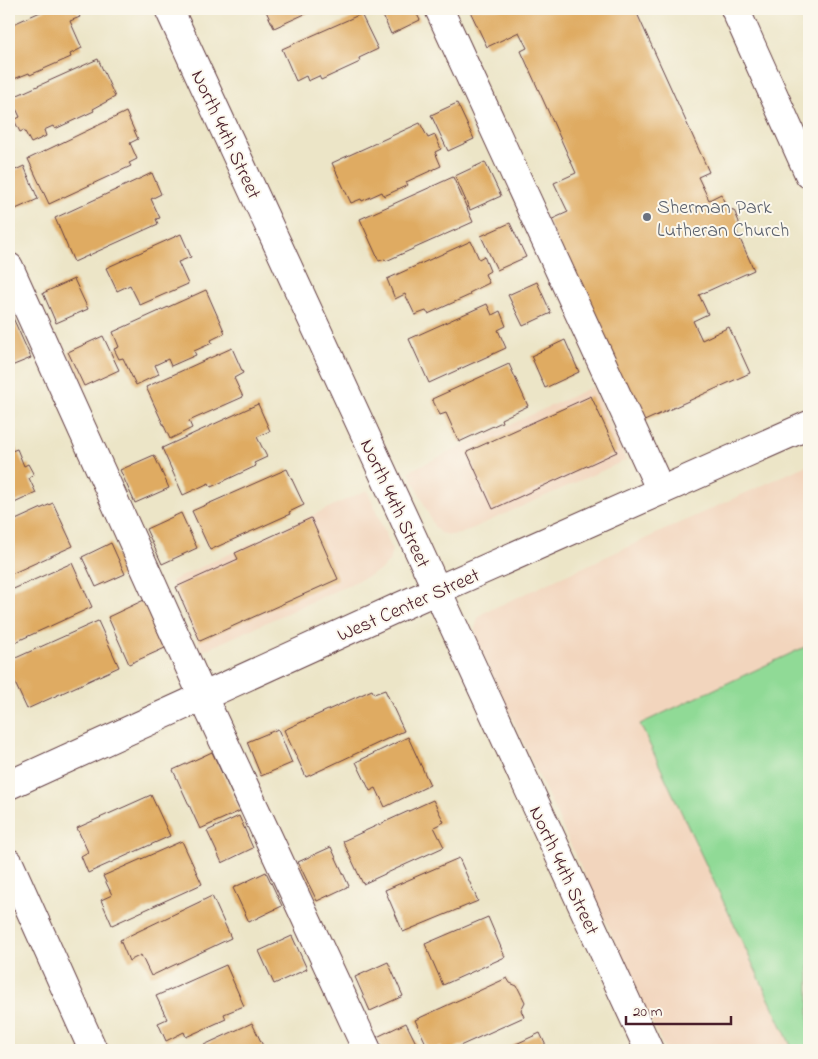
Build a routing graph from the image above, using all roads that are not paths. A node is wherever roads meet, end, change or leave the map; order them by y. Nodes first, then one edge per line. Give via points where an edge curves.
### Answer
1 (169, 9) edge
2 (439, 9) edge
3 (735, 9) edge
4 (806, 159) edge
5 (9, 267) edge
6 (809, 425) edge
7 (661, 491) junction
8 (436, 591) junction
9 (203, 697) junction
10 (9, 785) edge
11 (9, 862) edge
12 (93, 1050) edge
13 (366, 1050) edge
14 (649, 1050) edge

1 - 8 street, North 44th Street
2 - 7 street
3 - 4 street
5 - 9 street
6 - 7 street, West Center Street
7 - 8 street, West Center Street
8 - 9 street, West Center Street
8 - 14 street, North 44th Street
9 - 10 street, West Center Street
9 - 13 street
11 - 12 street

